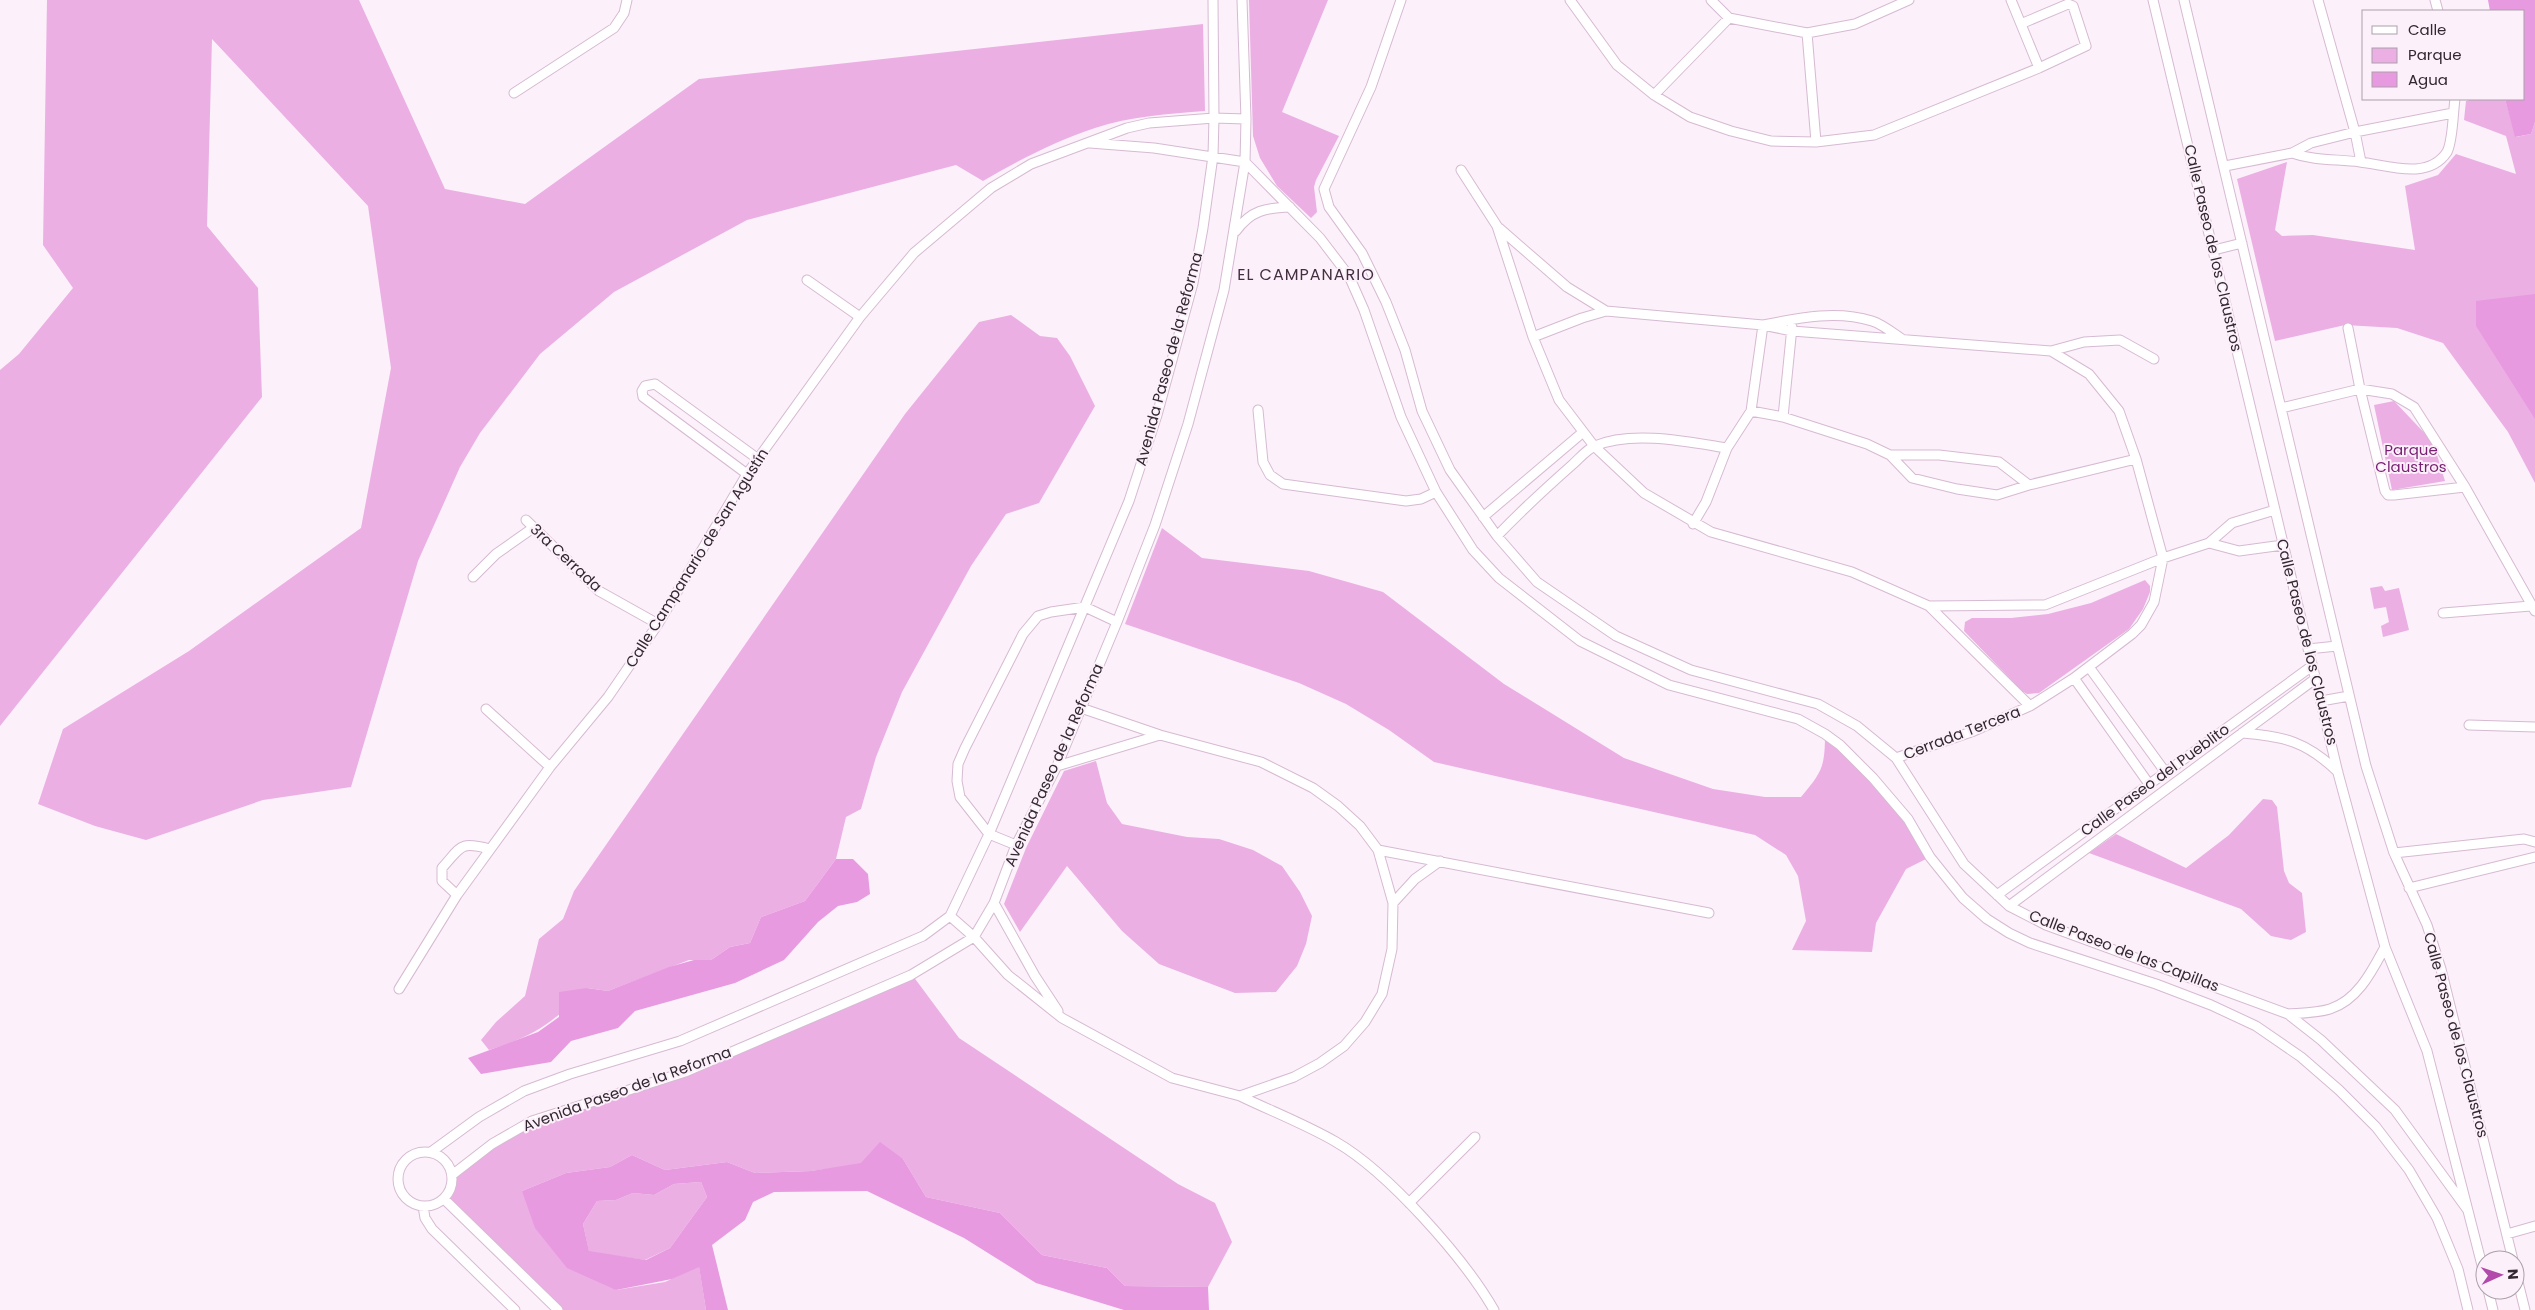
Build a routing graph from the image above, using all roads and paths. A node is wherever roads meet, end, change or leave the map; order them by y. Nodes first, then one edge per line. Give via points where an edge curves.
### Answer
1 (627, 0) edge
2 (1213, 0) edge
3 (1242, 0) edge
4 (1401, 0) edge
5 (1570, 0) edge
6 (1711, 0) edge
7 (1909, 0) edge
8 (2012, 0) edge
9 (2153, 0) edge
10 (2184, 0) edge
11 (2318, 0) edge
12 (1729, 18) junction
13 (2023, 23) junction
14 (1807, 33) junction
15 (2039, 68) junction
16 (514, 93) dead end
17 (1654, 95) junction
18 (2455, 100) edge
19 (2453, 113) junction
20 (1214, 118) junction
21 (1246, 119) junction
22 (2355, 132) junction
23 (1816, 142) junction
24 (1090, 143) junction
25 (2292, 153) junction
26 (1212, 156) junction
27 (1245, 162) junction
28 (2361, 162) junction
29 (2225, 166) junction
30 (1462, 170) dead end
31 (1290, 207) junction
32 (1496, 226) junction
33 (1235, 233) junction
34 (2242, 243) junction
35 (2214, 250) junction
36 (806, 280) dead end
37 (1606, 312) junction
38 (860, 317) junction
39 (1792, 320) junction
40 (1763, 325) junction
41 (2348, 328) dead end
42 (1792, 332) junction
43 (1533, 337) junction
44 (1904, 340) junction
45 (2051, 351) junction
46 (2154, 359) dead end
47 (2360, 389) junction
48 (2281, 408) junction
49 (1258, 410) dead end
50 (1751, 411) junction
51 (1783, 417) junction
52 (1582, 433) junction
53 (1594, 446) junction
54 (1727, 448) junction
55 (1890, 455) junction
56 (758, 459) junction
57 (2136, 459) junction
58 (746, 474) junction
59 (2029, 485) junction
60 (2465, 487) junction
61 (1436, 492) junction
62 (2275, 510) junction
63 (1483, 517) junction
64 (526, 520) dead end
65 (1694, 524) junction
66 (533, 528) junction
67 (1497, 536) junction
68 (2209, 543) junction
69 (2283, 545) junction
70 (2163, 558) junction
71 (473, 577) dead end
72 (1929, 606) junction
73 (1085, 607) junction
74 (2533, 609) edge
75 (2443, 613) dead end
76 (1117, 622) junction
77 (658, 624) junction
78 (2337, 646) junction
79 (2308, 649) junction
80 (2312, 666) junction
81 (2089, 667) junction
82 (2074, 678) junction
83 (2316, 679) junction
84 (2349, 696) junction
85 (2321, 701) junction
86 (2030, 706) junction
87 (1081, 708) junction
88 (486, 709) dead end
89 (2469, 725) dead end
90 (2535, 727) edge
91 (2242, 733) junction
92 (1160, 735) junction
93 (2202, 746) junction
94 (2209, 757) junction
95 (1896, 758) junction
96 (1057, 766) junction
97 (550, 767) junction
98 (2166, 773) junction
99 (2338, 773) junction
100 (2149, 784) junction
101 (2121, 803) junction
102 (2130, 815) junction
103 (990, 834) junction
104 (2535, 842) edge
105 (1016, 845) junction
106 (490, 849) junction
107 (1378, 850) junction
108 (2394, 853) junction
109 (2535, 857) edge
110 (1440, 861) junction
111 (2409, 888) junction
112 (457, 895) junction
113 (1997, 895) junction
114 (994, 903) junction
115 (1394, 903) junction
116 (2009, 906) junction
117 (1709, 913) dead end
118 (950, 916) junction
119 (974, 937) junction
120 (2385, 947) junction
121 (399, 989) dead end
122 (2288, 1014) junction
123 (1062, 1018) junction
124 (1240, 1096) junction
125 (1475, 1137) dead end
126 (431, 1152) junction
127 (452, 1175) junction
128 (444, 1199) junction
129 (1409, 1203) junction
130 (423, 1206) junction
131 (2467, 1209) junction
132 (2535, 1226) edge
133 (2506, 1234) junction
134 (2478, 1250) edge
135 (2510, 1250) edge
136 (515, 1310) edge
137 (558, 1310) edge
138 (1494, 1310) edge
139 (2468, 1310) edge

1 - 16 street via 624,13 614,28
2 - 20 street, Avenida Paseo de la Reforma
3 - 21 street, Avenida Paseo de la Reforma
4 - 63 street, Calle Paseo de las Capillas via 1372,87 1326,180 1324,195 1337,220 1362,253 1386,302 1405,350 1422,411 1450,470
5 - 17 street via 1617,65
6 - 12 street
7 - 14 street via 1856,24
8 - 13 street
9 - 35 street, Calle Paseo de los Claustros
10 - 29 street, Calle Paseo de los Claustros
11 - 22 street
12 - 14 street
12 - 17 street
13 - 15 street
13 - 15 street via 2068,4 2073,6 2086,46
14 - 23 street
15 - 23 street via 1874,135
17 - 23 street via 1690,117 1732,131 1771,141
18 - 19 street
19 - 22 street
19 - 28 street via 2449,145 2436,163 2404,169
20 - 21 street, Calle Campanario de San Agustín
20 - 24 street, Calle Campanario de San Agustín via 1149,123
20 - 26 street, Avenida Paseo de la Reforma
21 - 27 street, Avenida Paseo de la Reforma
22 - 25 street via 2311,143
22 - 28 street
24 - 26 street, Calle Campanario de San Agustín
24 - 38 street, Calle Campanario de San Agustín via 1031,164 990,188 914,253
25 - 28 street via 2310,159
25 - 29 street
26 - 27 street, Calle Campanario de San Agustín
26 - 73 street, Avenida Paseo de la Reforma via 1193,283 1157,415 1129,501
27 - 31 street
27 - 33 street, Avenida Paseo de la Reforma
29 - 34 street, Calle Paseo de los Claustros
30 - 32 street
31 - 33 street via 1258,210 1244,219
31 - 61 street via 1320,238 1349,276 1401,417
32 - 37 street via 1567,287
32 - 43 street
33 - 76 street, Avenida Paseo de la Reforma via 1224,290 1188,424
34 - 35 street
34 - 48 street, Calle Paseo de los Claustros
35 - 62 street, Calle Paseo de los Claustros
36 - 38 street
37 - 40 street
37 - 43 street
38 - 56 street, Calle Campanario de San Agustín
39 - 40 street
39 - 42 street
39 - 44 street via 1822,315 1873,321
40 - 42 street
40 - 50 street
41 - 47 street
42 - 44 street
42 - 51 street
43 - 52 street via 1559,400
44 - 45 street
45 - 46 street via 2084,342 2120,340
45 - 57 street via 2089,374 2119,411
47 - 48 street
47 - 60 street via 2392,394 2414,407
47 - 60 street via 2388,494
48 - 78 street, Calle Paseo de los Claustros
49 - 61 street via 1263,462 1270,475 1283,484 1406,501
50 - 51 street
50 - 54 street
51 - 55 street
52 - 53 street
52 - 63 street
53 - 54 street via 1639,438
53 - 65 street via 1644,493
53 - 67 street via 1532,500
54 - 65 street
55 - 59 street via 1940,455 1999,462
55 - 59 street via 1912,478 1956,489 1997,495
56 - 58 street, Calle Campanario de San Agustín
56 - 58 street via 654,384 645,386 643,397
57 - 59 street
57 - 70 street
58 - 77 street, Calle Campanario de San Agustín
60 - 74 street
61 - 139 street via 1473,550 1499,578 1580,641 1668,685 1798,719 1840,745 1908,819 1930,857 1963,898 1987,919 2030,943 2211,1005 2256,1026 2301,1057 2376,1128 2409,1170 2440,1226 2458,1269
62 - 68 street via 2232,523
62 - 69 street, Calle Paseo de los Claustros
63 - 67 street, Calle Paseo de las Capillas
64 - 66 street, 3ra Cerrada
65 - 72 street via 1711,532 1852,572
66 - 71 street via 496,554
66 - 77 street, 3ra Cerrada via 599,591
67 - 95 street, Calle Paseo de las Capillas via 1536,582 1616,636 1690,670 1818,704 1857,726
68 - 69 street via 2239,551
68 - 70 street
69 - 79 street, Calle Paseo de los Claustros
70 - 72 street via 2045,605
70 - 81 street, Cerrada Tercera via 2154,602 2140,625
72 - 86 street
73 - 76 street
73 - 103 street, Avenida Paseo de la Reforma
73 - 103 street via 1038,616 1023,634 961,756 956,782 960,797
74 - 75 street
76 - 87 street, Avenida Paseo de la Reforma
77 - 97 street, Calle Campanario de San Agustín via 608,697
78 - 79 street
78 - 84 street, Calle Paseo de los Claustros
79 - 80 street, Calle Paseo de los Claustros
80 - 83 street, Calle Paseo de los Claustros
80 - 93 street, Calle Paseo del Pueblito
81 - 82 street, Cerrada Tercera
81 - 98 street
82 - 86 street, Cerrada Tercera
82 - 100 street
83 - 85 street, Calle Paseo de los Claustros
83 - 91 street, Calle Paseo del Pueblito
84 - 85 street
84 - 108 street, Calle Paseo de los Claustros via 2366,766
85 - 99 street, Calle Paseo de los Claustros
86 - 95 street, Cerrada Tercera via 1974,731
87 - 92 street
87 - 96 street, Avenida Paseo de la Reforma
88 - 97 street
89 - 90 street
91 - 94 street, Calle Paseo del Pueblito
91 - 99 street via 2294,741 2319,755
92 - 96 street
92 - 107 street via 1261,762 1314,788 1345,813
93 - 94 street
93 - 98 street, Calle Paseo del Pueblito
94 - 102 street, Calle Paseo del Pueblito
95 - 113 street, Calle Paseo de las Capillas via 1964,864
96 - 105 street, Avenida Paseo de la Reforma
97 - 106 street, Calle Campanario de San Agustín
98 - 100 street, Calle Paseo del Pueblito
99 - 120 street, Calle Paseo de los Claustros
100 - 101 street, Calle Paseo del Pueblito
101 - 102 street
101 - 113 street, Calle Paseo del Pueblito
102 - 116 street, Calle Paseo del Pueblito
103 - 105 street
103 - 118 street, Avenida Paseo de la Reforma
104 - 108 street via 2524,840
105 - 114 street, Avenida Paseo de la Reforma
106 - 112 street, Calle Campanario de San Agustín
106 - 112 street via 470,844 464,846 442,868 442,881
107 - 110 street
107 - 115 street
108 - 111 street, Calle Paseo de los Claustros
109 - 111 street
110 - 115 street via 1415,878
110 - 117 street
111 - 133 street, Calle Paseo de los Claustros via 2427,925 2441,969
112 - 121 street, Calle Campanario de San Agustín
113 - 116 street, Calle Paseo de las Capillas
114 - 119 street, Avenida Paseo de la Reforma
114 - 123 street
115 - 124 street via 1392,949 1382,994 1365,1022 1344,1046 1320,1063 1294,1077
116 - 122 street, Calle Paseo de las Capillas via 2046,925
118 - 119 street
118 - 126 street, Avenida Paseo de la Reforma via 924,936 680,1041 524,1091 479,1117
119 - 123 street via 1008,975
119 - 127 street, Avenida Paseo de la Reforma via 911,975 684,1072 532,1121 492,1144
120 - 122 street via 2367,980 2350,998 2330,1009
120 - 131 street, Calle Paseo de los Claustros via 2427,1051
122 - 131 street, Calle Paseo de las Capillas via 2395,1110
123 - 124 street via 1172,1078
124 - 129 street via 1337,1142
125 - 129 street
126 - 127 street via 448,1164
126 - 130 street via 411,1155 398,1176 404,1198
127 - 128 street via 452,1184
128 - 130 street via 437,1204
128 - 137 street
129 - 138 street via 1478,1282
130 - 136 street via 425,1218 432,1229
131 - 134 street, Calle Paseo de los Claustros
132 - 133 street
133 - 135 street, Calle Paseo de los Claustros

